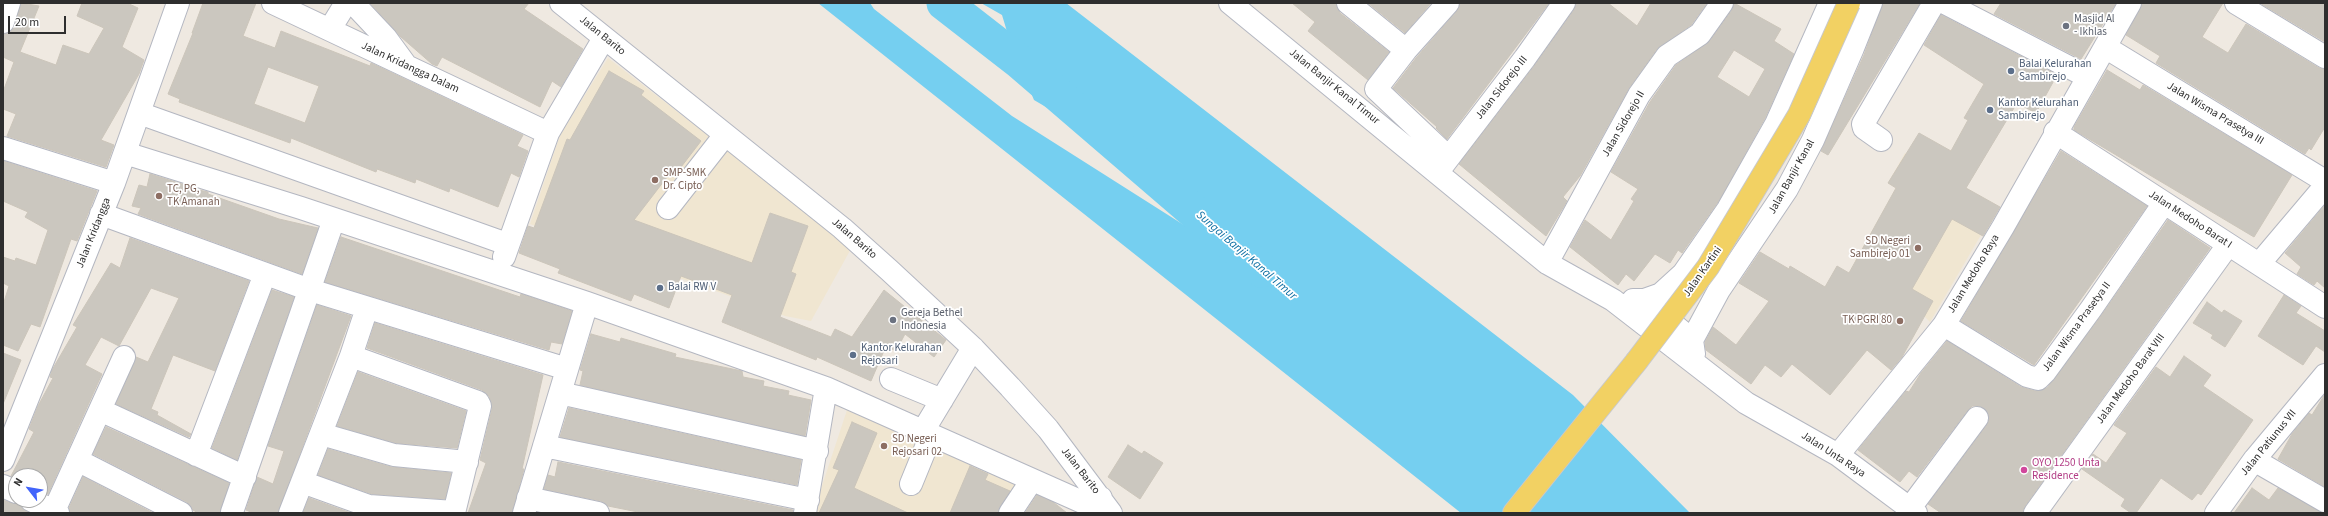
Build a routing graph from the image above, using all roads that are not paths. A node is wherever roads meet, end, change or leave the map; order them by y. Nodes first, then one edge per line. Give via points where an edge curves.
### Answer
1 (9, 3) edge
2 (178, 3) edge
3 (273, 3) edge
4 (346, 3) edge
5 (353, 3) edge
6 (561, 3) edge
7 (1230, 3) edge
8 (1348, 3) edge
9 (1448, 3) edge
10 (1564, 3) edge
11 (1722, 3) edge
12 (1830, 3) edge
13 (1849, 3) edge
14 (1871, 3) edge
15 (1934, 3) edge
16 (1945, 3) edge
17 (2130, 3) edge
18 (2236, 3) edge
19 (3, 22) edge
20 (330, 30) junction
21 (604, 38) junction
22 (2105, 47) junction
23 (1406, 50) junction
24 (2325, 57) edge
25 (405, 65) junction
26 (2088, 76) junction
27 (139, 113) junction
28 (2055, 132) junction
29 (548, 133) junction
30 (725, 135) junction
31 (1881, 140) dead end
32 (3, 148) edge
33 (125, 153) junction
34 (1443, 164) junction
35 (2325, 181) edge
36 (114, 183) junction
37 (2325, 186) edge
38 (2164, 203) junction
39 (668, 208) dead end
40 (101, 214) junction
41 (334, 219) junction
42 (507, 244) junction
43 (2228, 245) junction
44 (1547, 263) junction
45 (2259, 264) junction
46 (265, 274) junction
47 (500, 274) junction
48 (310, 290) junction
49 (1613, 300) junction
50 (1644, 300) junction
51 (587, 302) junction
52 (2325, 307) edge
53 (367, 308) junction
54 (1944, 325) junction
55 (1692, 340) junction
56 (973, 348) junction
57 (351, 356) junction
58 (124, 357) dead end
59 (1695, 365) junction
60 (567, 369) junction
61 (2325, 375) edge
62 (891, 379) dead end
63 (826, 388) junction
64 (560, 393) junction
65 (942, 400) junction
66 (100, 410) junction
67 (1977, 418) dead end
68 (927, 433) junction
69 (321, 434) junction
70 (544, 446) junction
71 (817, 451) junction
72 (196, 455) junction
73 (1838, 455) junction
74 (3, 460) edge
75 (77, 460) junction
76 (2254, 460) junction
77 (467, 462) junction
78 (245, 477) junction
79 (1032, 480) junction
80 (302, 482) junction
81 (911, 484) dead end
82 (2325, 501) edge
83 (526, 505) edge
84 (807, 506) edge
85 (1096, 507) edge
86 (1913, 510) edge
87 (55, 512) edge
88 (181, 513) edge
89 (233, 513) edge
90 (290, 513) edge
91 (454, 513) edge
92 (598, 513) edge
93 (1010, 513) edge
94 (1514, 513) edge
95 (2035, 513) edge
96 (2216, 513) edge

1 - 19 street
2 - 27 street, Jalan Kridangga
3 - 20 street, Jalan Kridangga Dalam
4 - 20 street
5 - 25 street via 386,38
6 - 21 street, Jalan Barito
7 - 34 street, Jalan Banjir Kanal Timur
8 - 23 street
9 - 23 street
10 - 34 street, Jalan Sidorejo III
11 - 44 street, Jalan Sidorejo II via 1700,34 1667,56 1639,95
12 - 50 street via 1776,124 1728,209 1683,274 1661,294
13 - 94 main road, Jalan Kartini, bridge via 1799,115 1708,267 1636,362
14 - 55 street, Jalan Banjir Kanal via 1813,140 1787,190 1719,290
15 - 31 street via 1863,124 1864,128
16 - 26 street
17 - 22 street, Jalan Medoho Raya
18 - 24 street
20 - 25 street, Jalan Kridangga Dalam
21 - 29 street
21 - 30 street, Jalan Barito
22 - 26 street, Jalan Medoho Raya
22 - 35 street, Jalan Wisma Prasetya III
23 - 34 street via 1376,90
25 - 29 street, Jalan Kridangga Dalam
26 - 28 street, Jalan Medoho Raya
27 - 33 street, Jalan Kridangga
27 - 42 street
28 - 38 street, Jalan Medoho Barat I
28 - 54 street, Jalan Medoho Raya via 2003,227
29 - 42 street
30 - 39 street
30 - 56 street, Jalan Barito via 842,228
32 - 36 street
33 - 36 street, Jalan Kridangga
33 - 41 street
34 - 44 street
36 - 40 street, Jalan Kridangga
37 - 45 street
38 - 43 street, Jalan Medoho Barat I
38 - 54 street, Jalan Wisma Prasetya II via 2091,309 2038,379 2027,376
40 - 46 street
40 - 74 street, Jalan Kridangga
41 - 47 street
41 - 48 street
42 - 47 street
43 - 45 street, Jalan Medoho Barat I
43 - 95 street, Jalan Medoho Barat VIII
44 - 49 street
45 - 52 street, Jalan Medoho Barat I
46 - 48 street
46 - 72 street
47 - 51 street
48 - 53 street
48 - 78 street
49 - 50 street
49 - 59 street
50 - 55 street
51 - 60 street
51 - 63 street
53 - 57 street
53 - 60 street
54 - 73 street, Jalan Medoho Raya
55 - 59 street
56 - 65 street
56 - 85 street, Jalan Barito via 1048,429
57 - 69 street
57 - 77 street via 478,402 480,412
58 - 66 street
59 - 73 street, Jalan Unta Raya via 1746,403
60 - 64 street
61 - 76 street, Jalan Patiunus VII
62 - 65 street
63 - 68 street
63 - 71 street
64 - 70 street
64 - 71 street
65 - 68 street
66 - 72 street
66 - 75 street
67 - 86 street
68 - 79 street
68 - 81 street
69 - 77 street via 394,455
69 - 80 street
70 - 83 street
70 - 84 street
71 - 84 street
72 - 78 street
73 - 86 street, Jalan Unta Raya
75 - 87 street
75 - 88 street
76 - 82 street
76 - 96 street, Jalan Patiunus VII
77 - 91 street
78 - 89 street
79 - 85 street
79 - 93 street
80 - 90 street
80 - 91 street via 369,506
83 - 92 street

